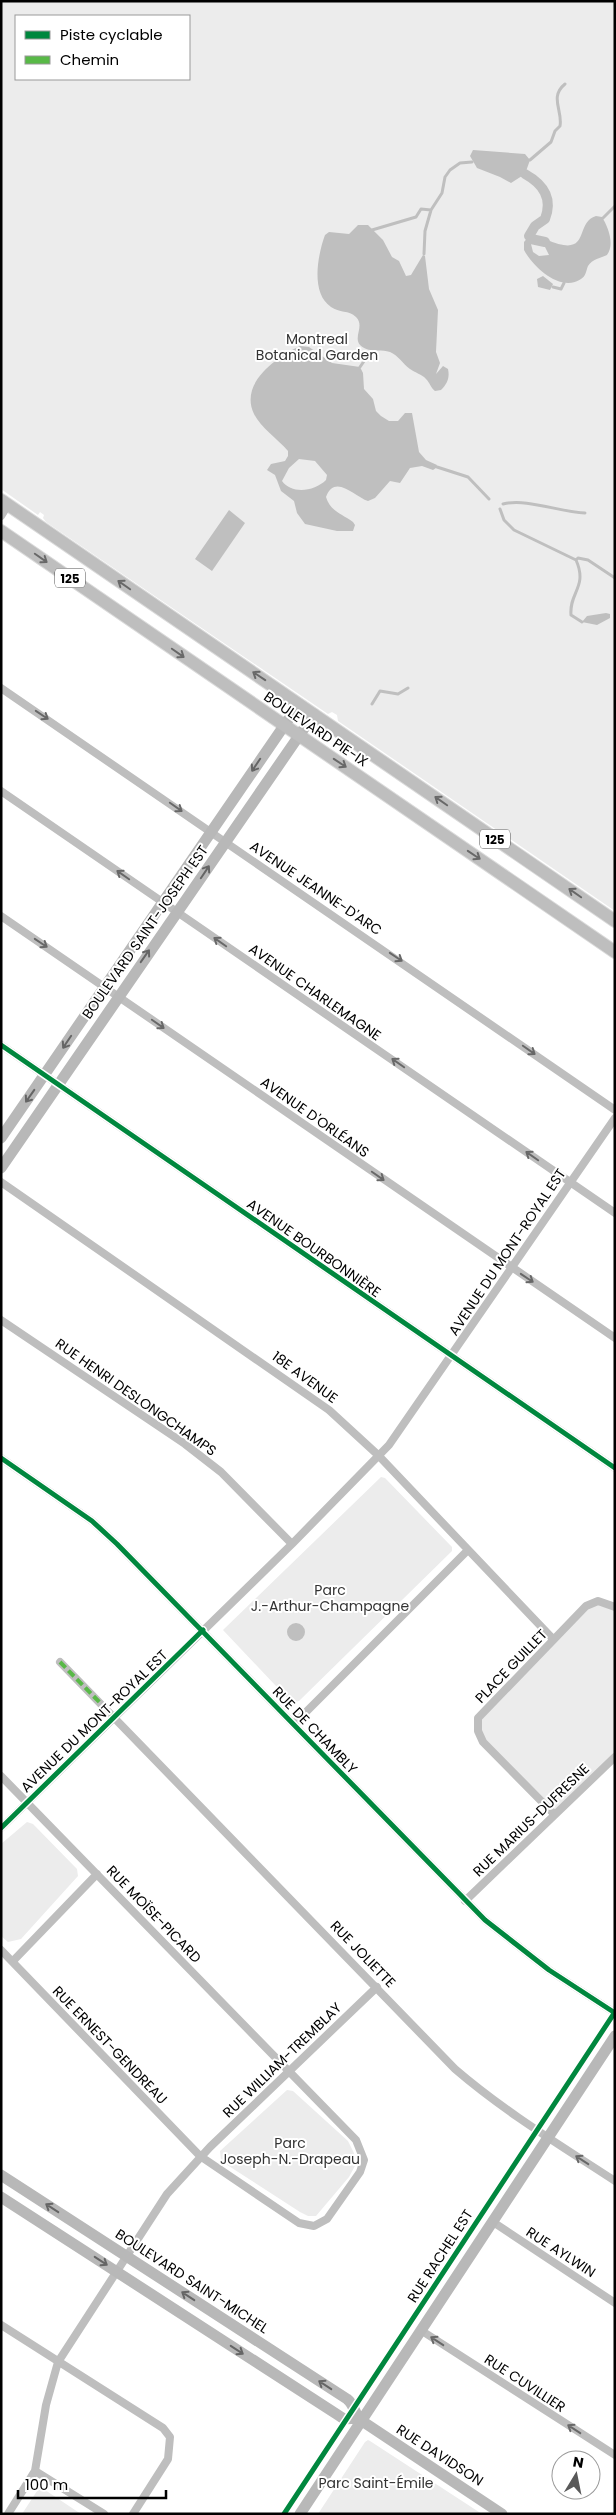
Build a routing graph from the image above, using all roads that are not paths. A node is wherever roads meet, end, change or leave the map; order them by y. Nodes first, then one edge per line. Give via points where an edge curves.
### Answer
1 (4, 507) edge
2 (1, 531) edge
3 (1, 688) edge
4 (299, 704) junction
5 (314, 714) junction
6 (284, 725) junction
7 (299, 735) junction
8 (1, 791) edge
9 (211, 831) junction
10 (226, 841) junction
11 (163, 902) junction
12 (176, 911) junction
13 (1, 916) edge
14 (615, 921) edge
15 (615, 952) edge
16 (105, 987) junction
17 (118, 996) junction
18 (1, 1045) edge
19 (45, 1075) junction
20 (58, 1084) junction
21 (615, 1110) edge
22 (615, 1118) edge
23 (1, 1138) edge
24 (1, 1168) edge
25 (1, 1182) edge
26 (570, 1182) junction
27 (615, 1213) edge
28 (511, 1267) junction
29 (1, 1320) edge
30 (615, 1338) edge
31 (450, 1356) junction
32 (378, 1455) junction
33 (1, 1458) edge
34 (615, 1468) edge
35 (292, 1544) junction
36 (468, 1550) junction
37 (615, 1607) edge
38 (203, 1630) junction
39 (553, 1639) junction
40 (60, 1662) dead end
41 (115, 1718) junction
42 (294, 1724) junction
43 (615, 1757) edge
44 (1, 1776) edge
45 (27, 1803) junction
46 (554, 1814) junction
47 (1, 1828) edge
48 (97, 1874) junction
49 (465, 1900) junction
50 (1, 1950) edge
51 (13, 1961) junction
52 (377, 1987) junction
53 (615, 2013) edge
54 (615, 2036) edge
55 (288, 2070) junction
56 (549, 2139) junction
57 (200, 2156) junction
58 (1, 2175) edge
59 (615, 2181) edge
60 (1, 2197) edge
61 (493, 2222) junction
62 (126, 2257) junction
63 (116, 2272) junction
64 (615, 2303) edge
65 (2, 2327) edge
66 (422, 2331) junction
67 (58, 2362) junction
68 (360, 2420) junction
69 (615, 2455) edge
70 (35, 2471) junction
71 (8, 2514) edge
72 (104, 2514) edge
73 (133, 2514) edge
74 (300, 2514) edge
75 (502, 2514) edge

4 -> 1 main road, BOULEVARD PIE-IX / 125
2 -> 6 main road, BOULEVARD PIE-IX / 125
3 -> 9 street, AVENUE JEANNE-D'ARC
4 - 5 main road, BOULEVARD PIE-IX / 125
4 - 6 main road, BOULEVARD SAINT-JOSEPH EST
5 - 7 main road, BOULEVARD SAINT-JOSEPH EST
14 -> 5 main road, BOULEVARD PIE-IX / 125
6 - 7 main road, BOULEVARD PIE-IX / 125
6 -> 9 main road, BOULEVARD SAINT-JOSEPH EST
7 - 10 main road, BOULEVARD SAINT-JOSEPH EST
7 -> 15 main road, BOULEVARD PIE-IX / 125
11 -> 8 street, AVENUE CHARLEMAGNE
9 - 10 street, AVENUE JEANNE-D'ARC
9 - 11 main road, BOULEVARD SAINT-JOSEPH EST
12 -> 10 main road, BOULEVARD SAINT-JOSEPH EST
10 -> 21 street, AVENUE JEANNE-D'ARC
11 - 12 street, AVENUE CHARLEMAGNE
11 - 16 main road, BOULEVARD SAINT-JOSEPH EST
17 -> 12 main road, BOULEVARD SAINT-JOSEPH EST
26 -> 12 street, AVENUE CHARLEMAGNE
13 -> 16 street, AVENUE D'ORLÉANS
16 - 17 street, AVENUE D'ORLÉANS
16 -> 19 main road, BOULEVARD SAINT-JOSEPH EST
17 - 20 main road, BOULEVARD SAINT-JOSEPH EST
17 -> 28 street, AVENUE D'ORLÉANS
18 - 19 street, AVENUE BOURBONNIÈRE
19 - 20 street, AVENUE BOURBONNIÈRE
19 -> 23 main road, BOULEVARD SAINT-JOSEPH EST
20 - 24 main road, BOULEVARD SAINT-JOSEPH EST
20 - 31 street, AVENUE BOURBONNIÈRE
22 - 26 street, AVENUE DU MONT-ROYAL EST
25 - 32 street, 18E AVENUE via 263,1362 329,1410
26 - 27 street, AVENUE CHARLEMAGNE
26 - 28 street, AVENUE DU MONT-ROYAL EST
28 -> 30 street, AVENUE D'ORLÉANS
28 - 31 street, AVENUE DU MONT-ROYAL EST
29 - 35 street, RUE HENRI DESLONGCHAMPS via 192,1449 221,1472
31 - 32 street, AVENUE DU MONT-ROYAL EST via 394,1438
31 - 34 street, AVENUE BOURBONNIÈRE
32 - 35 street, AVENUE DU MONT-ROYAL EST
32 - 36 street, 18E AVENUE
33 - 38 street, RUE DE CHAMBLY via 92,1521
35 - 38 street, AVENUE DU MONT-ROYAL EST
36 - 39 street, 18E AVENUE
36 - 42 street
37 - 39 street, PLACE GUILLET via 598,1601 586,1606
38 - 41 street, AVENUE DU MONT-ROYAL EST
38 - 42 street, RUE DE CHAMBLY
39 - 46 street, PLACE GUILLET via 485,1708 478,1718 478,1731 483,1742
40 - 41 street, RUE JOLIETTE
41 - 45 street, AVENUE DU MONT-ROYAL EST
41 - 52 street, RUE JOLIETTE
42 - 49 street, RUE DE CHAMBLY
43 - 46 street, RUE MARIUS-DUFRESNE
44 - 45 street, RUE MOÏSE-PICARD
45 - 47 street, AVENUE DU MONT-ROYAL EST
45 - 48 street, RUE MOÏSE-PICARD
46 - 49 street, RUE MARIUS-DUFRESNE
48 - 51 street
48 - 55 street, RUE MOÏSE-PICARD
49 - 53 street, RUE DE CHAMBLY via 505,1938
50 - 51 street, RUE ERNEST-GENDREAU
51 - 57 street, RUE ERNEST-GENDREAU
52 - 55 street, RUE WILLIAM-TREMBLAY
52 - 56 street, RUE JOLIETTE via 455,2070
54 - 56 main road, RUE RACHEL EST
55 - 57 street, RUE WILLIAM-TREMBLAY
55 - 57 street, RUE MOÏSE-PICARD via 361,2147 364,2160 360,2172 327,2219 314,2226 299,2223
59 -> 56 street, RUE JOLIETTE
56 - 61 main road, RUE RACHEL EST
57 - 62 street, RUE WILLIAM-TREMBLAY via 167,2194
62 -> 58 main road, BOULEVARD SAINT-MICHEL
60 -> 63 main road
61 - 64 street, RUE AYLWIN
61 - 66 main road, RUE RACHEL EST
62 - 63 street, RUE WILLIAM-TREMBLAY
68 -> 62 main road, BOULEVARD SAINT-MICHEL via 347,2399
63 - 67 street, RUE WILLIAM-TREMBLAY
63 -> 68 main road via 338,2415
65 - 67 street
66 - 68 main road, RUE RACHEL EST
69 -> 66 street, RUE CUVILLIER
67 - 70 street, RUE WILLIAM-TREMBLAY via 46,2405
67 - 73 street via 162,2428 170,2437 168,2459
68 - 74 main road, RUE RACHEL EST
68 - 75 main road, RUE DAVIDSON
70 - 71 street, RUE WILLIAM-TREMBLAY
70 - 72 street

